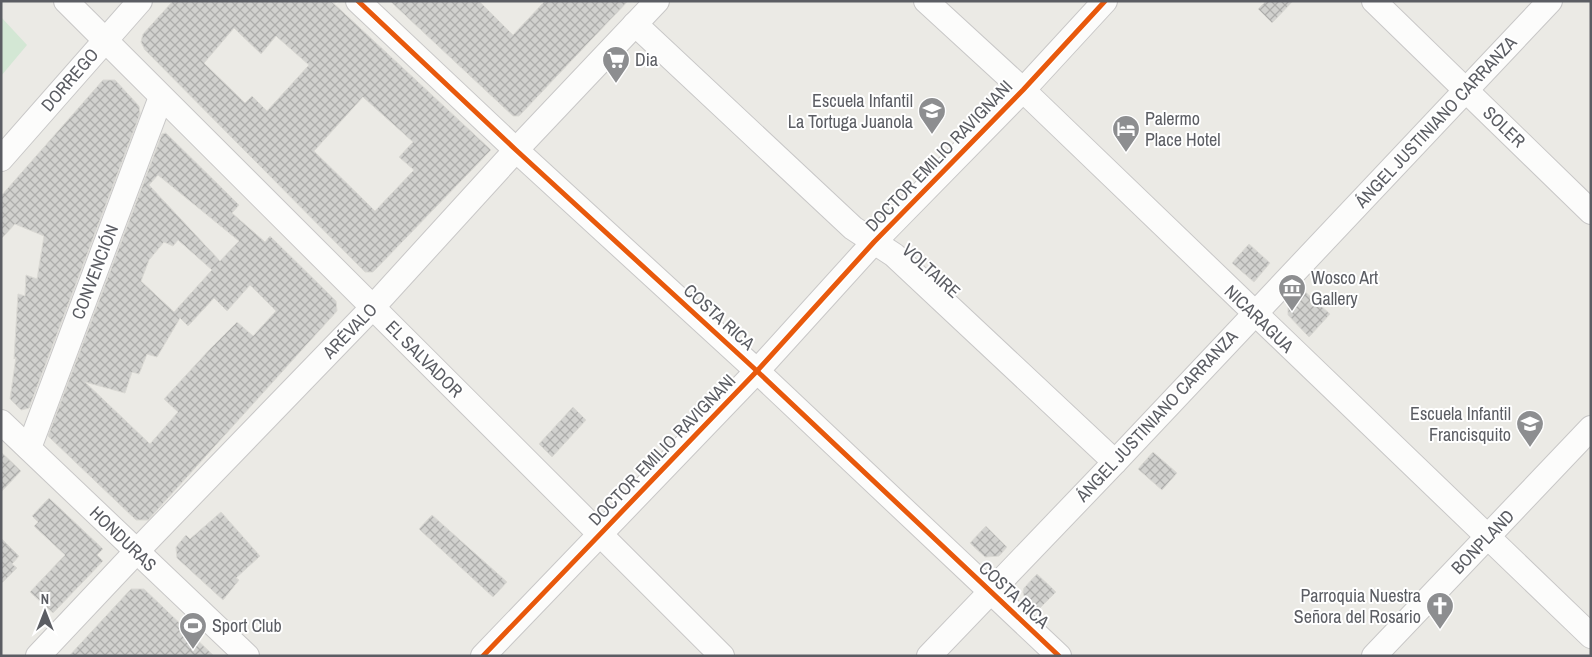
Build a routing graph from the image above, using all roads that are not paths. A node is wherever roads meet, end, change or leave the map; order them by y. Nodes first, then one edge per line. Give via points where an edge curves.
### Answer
1 (66, 1) edge
2 (140, 1) edge
3 (358, 1) edge
4 (657, 1) edge
5 (926, 1) edge
6 (1106, 1) edge
7 (1374, 1) edge
8 (1550, 1) edge
9 (635, 24) junction
10 (104, 41) junction
11 (1023, 90) junction
12 (1466, 90) junction
13 (161, 97) junction
14 (516, 150) junction
15 (1, 159) edge
16 (1591, 212) edge
17 (874, 242) junction
18 (372, 308) junction
19 (1253, 314) junction
20 (757, 371) junction
21 (1, 422) edge
22 (1591, 428) edge
23 (29, 448) junction
24 (1115, 462) junction
25 (600, 534) junction
26 (1487, 539) junction
27 (136, 552) junction
28 (990, 591) junction
29 (1591, 636) edge
30 (38, 656) edge
31 (247, 656) edge
32 (483, 656) edge
33 (722, 656) edge
34 (929, 656) edge
35 (1058, 656) edge
36 (1374, 656) edge

1 - 10 street, EL SALVADOR
2 - 10 street, DORREGO
3 - 14 street, COSTA RICA
4 - 9 street, ARÉVALO
5 - 11 street, NICARAGUA
6 - 11 street, DOCTOR EMILIO RAVIGNANI
7 - 12 street, SOLER
8 - 12 street, ÁNGEL JUSTINIANO CARRANZA
9 - 14 street, ARÉVALO
9 - 17 street, VOLTAIRE via 853,228
10 - 13 street, EL SALVADOR
10 - 15 street, DORREGO
11 - 17 street, DOCTOR EMILIO RAVIGNANI
11 - 19 street, NICARAGUA
12 - 16 street, SOLER
12 - 19 street, ÁNGEL JUSTINIANO CARRANZA
13 - 18 street, EL SALVADOR
13 - 23 street, CONVENCIÓN
14 - 18 street, ARÉVALO
14 - 20 street, COSTA RICA
17 - 20 street, DOCTOR EMILIO RAVIGNANI
17 - 24 street, VOLTAIRE via 894,255
18 - 25 street, EL SALVADOR
18 - 27 street, ARÉVALO
19 - 24 street, ÁNGEL JUSTINIANO CARRANZA
19 - 26 street, NICARAGUA
20 - 25 street, DOCTOR EMILIO RAVIGNANI
20 - 28 street, COSTA RICA
21 - 23 street, HONDURAS
22 - 26 street, BONPLAND
23 - 27 street, HONDURAS
24 - 28 street, ÁNGEL JUSTINIANO CARRANZA
25 - 32 street, DOCTOR EMILIO RAVIGNANI
25 - 33 street, EL SALVADOR
26 - 29 street, NICARAGUA
26 - 36 street, BONPLAND
27 - 30 street, ARÉVALO
27 - 31 street, HONDURAS
28 - 34 street, ÁNGEL JUSTINIANO CARRANZA
28 - 35 street, COSTA RICA

